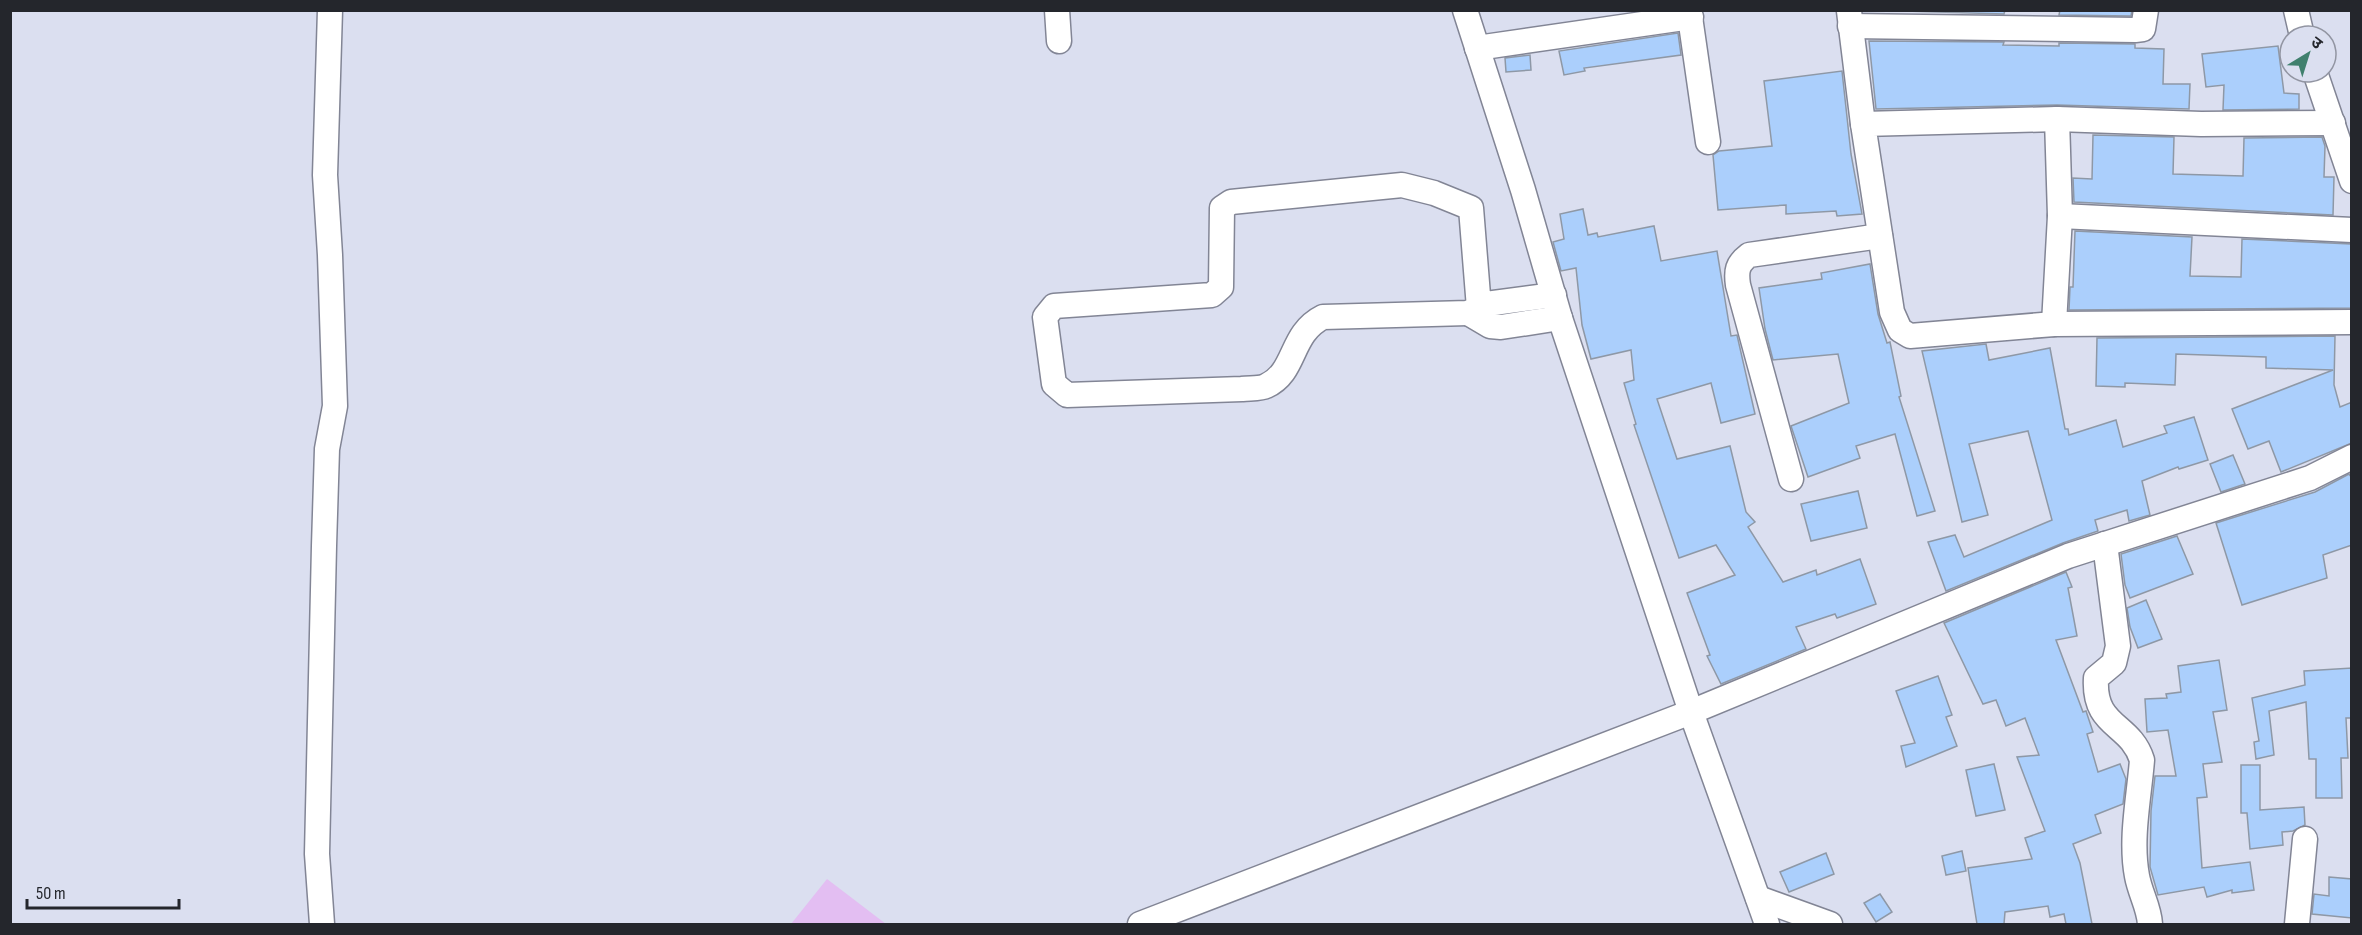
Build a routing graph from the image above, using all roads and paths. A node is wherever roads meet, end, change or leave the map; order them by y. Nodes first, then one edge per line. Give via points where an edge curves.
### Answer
1 (330, 10) edge
2 (1057, 10) edge
3 (1465, 10) edge
4 (2146, 10) edge
5 (1690, 14) edge
6 (1849, 18) edge
7 (1059, 41) dead end
8 (1477, 48) junction
9 (2319, 84) edge
10 (2057, 119) junction
11 (2333, 123) junction
12 (1863, 124) junction
13 (1708, 142) dead end
14 (2352, 181) edge
15 (2060, 216) junction
16 (2352, 230) edge
17 (1880, 236) junction
18 (1554, 295) junction
19 (1474, 310) junction
20 (1560, 318) junction
21 (2352, 322) edge
22 (2054, 324) junction
23 (2352, 457) edge
24 (1791, 479) dead end
25 (2105, 544) junction
26 (1691, 712) junction
27 (2305, 839) dead end
28 (1758, 898) junction
29 (322, 924) edge
30 (1140, 924) edge
31 (1767, 924) edge
32 (1830, 924) edge
33 (2150, 924) edge
34 (2296, 924) edge

1 - 29 street via 325,176 335,396 327,448 323,593 317,854
2 - 7 street
3 - 8 street
4 - 6 street via 2142,29 2134,30
5 - 8 street
5 - 13 street
6 - 12 street
8 - 18 street
9 - 11 street
10 - 11 street
10 - 12 street
10 - 15 street
11 - 14 street
12 - 17 street
15 - 16 street
15 - 22 street
17 - 22 street via 1892,312 1900,330 1910,336
17 - 24 street via 1749,255 1740,262 1738,285
18 - 19 street via 1486,304
18 - 20 street
19 - 19 street via 1323,317 1309,324 1284,374 1265,386 1067,395 1054,384 1045,317 1054,306 1212,295 1221,287 1222,208 1231,202 1402,185 1471,208
19 - 20 street via 1490,326
20 - 26 street
21 - 22 street
23 - 25 street via 2310,478
25 - 26 street
25 - 33 street via 2118,646 2114,663 2096,678 2094,697 2102,713 2138,749 2142,760 2134,843 2137,876
26 - 28 street
26 - 30 street
27 - 34 street
28 - 31 street
28 - 32 street

